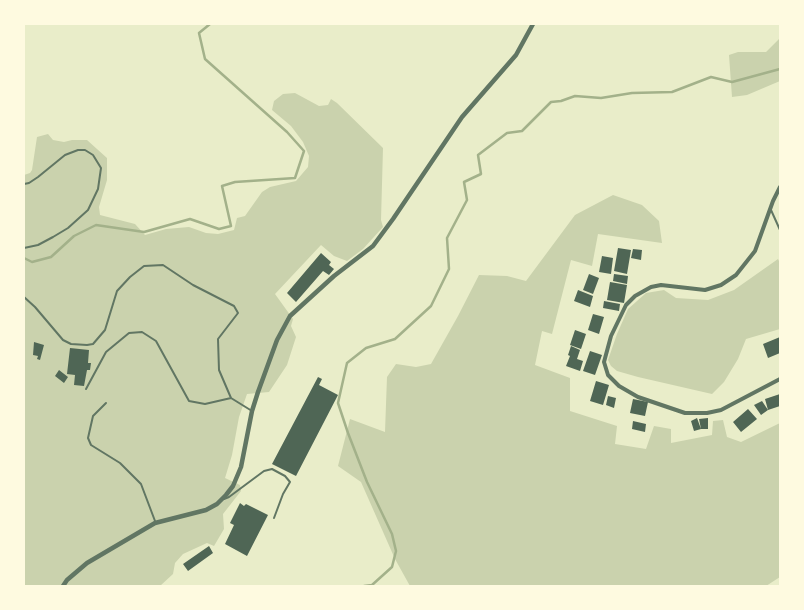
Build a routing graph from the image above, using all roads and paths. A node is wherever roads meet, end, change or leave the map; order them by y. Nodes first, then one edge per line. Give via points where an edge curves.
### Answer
1 (534, 24) edge
2 (24, 184) edge
3 (780, 187) edge
4 (770, 209) junction
5 (780, 230) edge
6 (24, 248) edge
7 (24, 298) edge
8 (780, 380) edge
9 (86, 389) dead end
10 (231, 398) junction
11 (106, 403) dead end
12 (252, 411) junction
13 (222, 500) junction
14 (274, 518) dead end
15 (156, 524) junction
16 (63, 586) edge

1 - 12 street via 516,55 462,117 373,246 290,316 277,340
2 - 6 lane via 65,155 78,150 93,155 101,168 98,189 88,210 53,237
3 - 4 street
4 - 5 lane
4 - 8 street via 755,251 729,280 705,290 656,286 630,301 611,336 604,362 608,375 619,386 638,397 685,413 721,410
7 - 10 lane via 63,340 71,344 93,344 105,330 117,291 144,266 163,265 234,306 238,313 218,339 220,370
9 - 10 lane via 106,352 129,333 142,332 156,341 189,401 205,404
10 - 12 lane
11 - 15 lane via 93,416 88,438 91,445 120,463 141,484
12 - 13 street via 241,467 233,486
13 - 14 lane via 264,471 272,469 290,482
13 - 15 street via 206,510
15 - 16 street via 87,563

